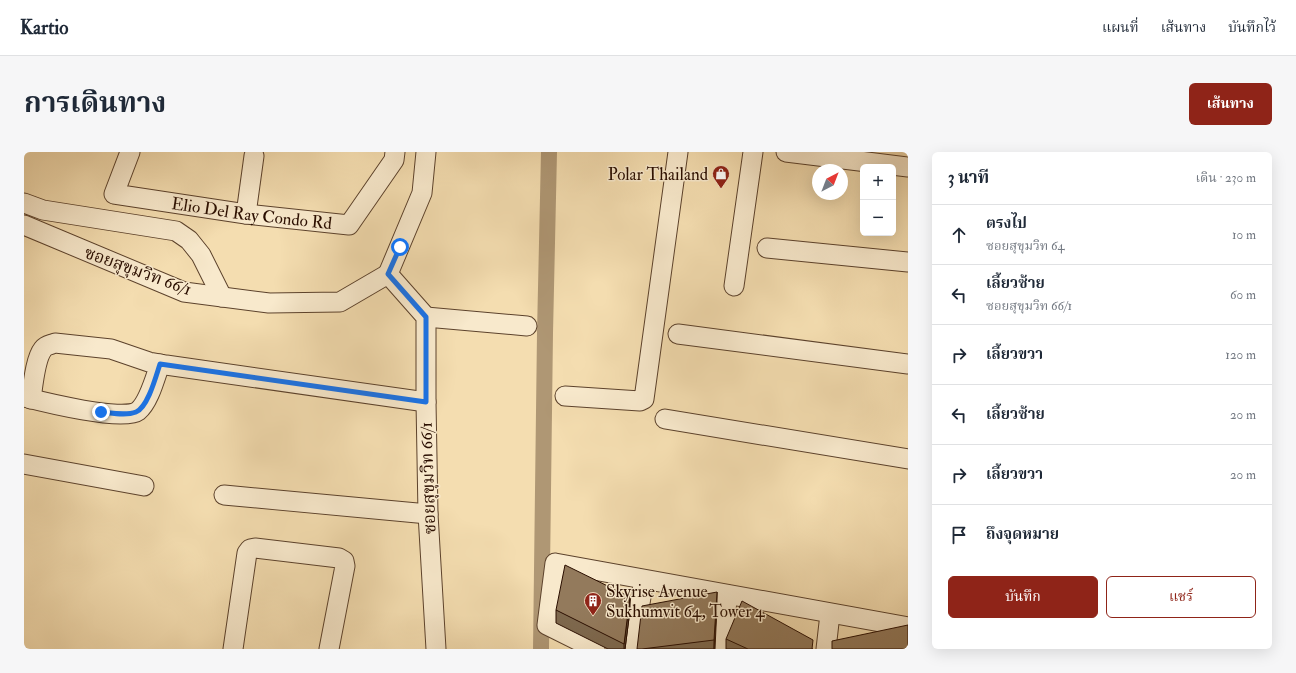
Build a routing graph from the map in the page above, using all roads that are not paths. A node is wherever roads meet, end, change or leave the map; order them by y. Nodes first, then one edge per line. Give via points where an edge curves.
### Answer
1 (130, 152) edge
2 (394, 152) edge
3 (426, 152) edge
4 (678, 152) edge
5 (753, 152) edge
6 (786, 152) edge
7 (254, 156) dead end
8 (908, 167) edge
9 (24, 203) edge
10 (246, 214) junction
11 (24, 225) edge
12 (767, 248) dead end
13 (908, 262) edge
14 (388, 274) junction
15 (734, 286) dead end
16 (222, 296) junction
17 (426, 317) junction
18 (527, 326) dead end
19 (678, 334) dead end
20 (160, 364) junction
21 (908, 364) edge
22 (564, 396) dead end
23 (27, 398) edge
24 (426, 402) junction
25 (665, 419) dead end
26 (908, 459) edge
27 (24, 464) edge
28 (144, 486) dead end
29 (224, 495) dead end
30 (428, 514) junction
31 (644, 580) junction
32 (728, 595) junction
33 (830, 614) junction
34 (908, 627) edge
35 (232, 649) edge
36 (329, 649) edge
37 (436, 649) edge
38 (594, 649) edge
39 (632, 649) edge
40 (720, 649) edge
41 (826, 649) edge

1 - 10 street, Elio Del Ray Condo Rd via 114,194
2 - 10 street, Elio Del Ray Condo Rd via 394,160 349,225
3 - 14 street via 422,193
4 - 22 street via 644,399 640,401
5 - 15 street
6 - 8 street
7 - 10 street
9 - 16 street via 57,213 176,231 189,240 201,255
11 - 16 street, ซอยสุขุมวิท 66/1 via 184,292
12 - 13 street
14 - 16 street, ซอยสุขุมวิท 66/1 via 340,302 269,303
14 - 17 street
17 - 18 street
17 - 24 street, ซอยสุขุมวิท 66/1
19 - 21 street
20 - 23 street via 145,403 137,412 125,414 70,409
20 - 23 street via 110,348 55,343 42,350
20 - 24 street
24 - 30 street, ซอยสุขุมวิท 66/1
25 - 26 street
27 - 28 street
29 - 30 street
30 - 37 street, ซอยสุขุมวิท 66/1
31 - 32 street
31 - 38 street via 555,563 547,625
31 - 39 street
32 - 33 street
32 - 40 street
33 - 34 street
33 - 41 street
35 - 36 street via 246,553 255,548 339,558 344,561

